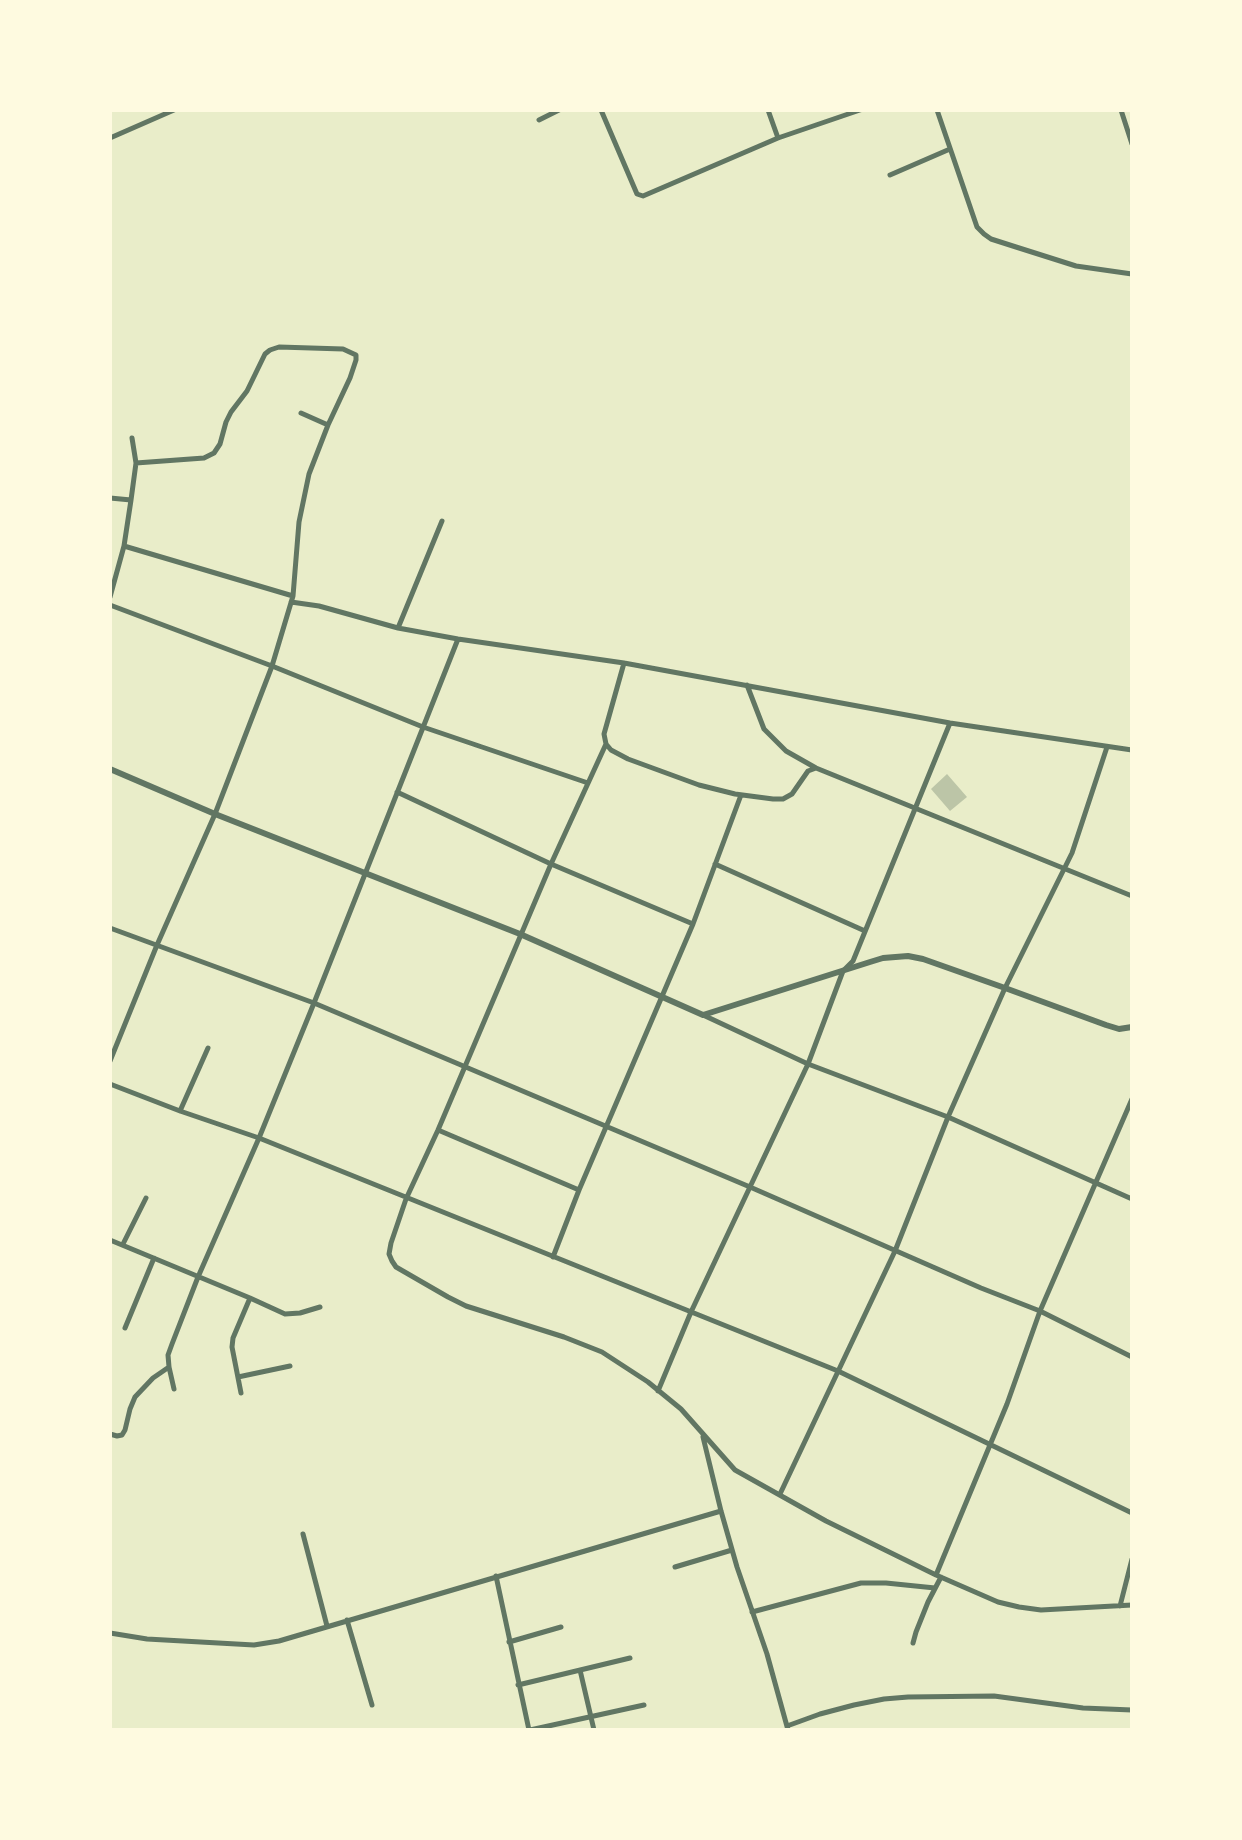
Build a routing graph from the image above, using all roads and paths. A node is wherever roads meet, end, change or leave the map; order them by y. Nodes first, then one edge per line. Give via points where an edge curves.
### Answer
1 (174, 110) edge
2 (559, 110) edge
3 (601, 110) edge
4 (768, 110) edge
5 (860, 110) edge
6 (937, 110) edge
7 (1121, 110) edge
8 (539, 120) dead end
9 (110, 138) edge
10 (778, 138) junction
11 (1132, 144) edge
12 (950, 149) junction
13 (890, 175) dead end
14 (1132, 274) edge
15 (301, 413) dead end
16 (328, 425) junction
17 (132, 438) dead end
18 (136, 463) junction
19 (110, 498) edge
20 (131, 500) junction
21 (442, 521) dead end
22 (124, 546) junction
23 (110, 597) edge
24 (292, 599) junction
25 (110, 605) edge
26 (398, 628) junction
27 (458, 639) junction
28 (624, 663) junction
29 (272, 666) junction
30 (747, 684) junction
31 (950, 723) junction
32 (423, 727) junction
33 (606, 744) junction
34 (1107, 747) junction
35 (1132, 750) edge
36 (816, 768) junction
37 (110, 769) edge
38 (588, 783) junction
39 (397, 792) junction
40 (741, 795) junction
41 (915, 808) junction
42 (215, 814) junction
43 (551, 864) junction
44 (715, 864) junction
45 (1065, 868) junction
46 (366, 874) junction
47 (1132, 895) edge
48 (693, 924) junction
49 (110, 928) edge
50 (865, 931) junction
51 (520, 934) junction
52 (157, 944) junction
53 (843, 971) junction
54 (1005, 988) junction
55 (662, 995) junction
56 (314, 1003) junction
57 (703, 1015) junction
58 (1132, 1027) edge
59 (208, 1048) dead end
60 (110, 1061) edge
61 (808, 1064) junction
62 (464, 1067) junction
63 (110, 1084) edge
64 (1132, 1099) edge
65 (180, 1111) junction
66 (948, 1117) junction
67 (606, 1126) junction
68 (438, 1130) junction
69 (259, 1138) junction
70 (1096, 1182) junction
71 (750, 1187) junction
72 (579, 1191) junction
73 (146, 1198) dead end
74 (406, 1199) junction
75 (1132, 1199) edge
76 (110, 1240) edge
77 (122, 1244) junction
78 (895, 1251) junction
79 (553, 1257) junction
80 (154, 1258) junction
81 (198, 1277) junction
82 (250, 1298) junction
83 (320, 1307) dead end
84 (1040, 1311) junction
85 (691, 1312) junction
86 (125, 1328) dead end
87 (1132, 1357) edge
88 (290, 1366) dead end
89 (169, 1367) junction
90 (838, 1371) junction
91 (238, 1377) junction
92 (174, 1389) dead end
93 (658, 1391) junction
94 (242, 1393) dead end
95 (702, 1433) junction
96 (110, 1434) edge
97 (990, 1445) junction
98 (780, 1494) junction
99 (721, 1511) junction
100 (1132, 1513) edge
101 (303, 1534) dead end
102 (732, 1550) junction
103 (1132, 1559) edge
104 (675, 1567) dead end
105 (496, 1576) junction
106 (939, 1576) junction
107 (935, 1588) junction
108 (1132, 1605) edge
109 (1120, 1606) junction
110 (752, 1612) junction
111 (347, 1620) junction
112 (327, 1626) junction
113 (561, 1627) dead end
114 (110, 1633) edge
115 (509, 1642) junction
116 (913, 1643) dead end
117 (630, 1658) dead end
118 (580, 1670) junction
119 (518, 1685) junction
120 (372, 1705) dead end
121 (644, 1705) dead end
122 (1132, 1710) edge
123 (590, 1716) junction
124 (788, 1728) edge
125 (529, 1730) edge
126 (594, 1730) edge

1 - 9 street
2 - 8 street
3 - 10 street via 637,194 643,196
4 - 10 street
5 - 10 street
6 - 12 street
7 - 11 street
12 - 13 street
12 - 14 street via 977,227 991,239 1076,265
15 - 16 street
16 - 18 street via 356,355 343,349 279,346 265,354 231,412 214,453 204,458
16 - 24 street via 303,497
17 - 18 street
18 - 20 street
19 - 20 street
20 - 22 street
21 - 26 street
22 - 23 street
22 - 24 street
24 - 26 street
24 - 29 street
25 - 29 street
26 - 27 street
27 - 28 street
27 - 32 street
28 - 30 street
28 - 33 street via 604,734
29 - 32 street
29 - 42 street
30 - 31 street
30 - 36 street via 764,729 786,751
31 - 34 street
31 - 41 street
32 - 38 street
32 - 39 street
33 - 38 street
33 - 40 street via 628,759
34 - 35 street
34 - 45 street
36 - 40 street via 783,799
36 - 41 street
37 - 42 street
38 - 43 street
39 - 43 street
39 - 46 street
40 - 44 street
41 - 45 street
41 - 50 street
42 - 46 street
42 - 52 street
43 - 48 street
43 - 51 street
44 - 48 street
44 - 50 street
45 - 47 street
45 - 54 street
46 - 51 street
46 - 56 street
48 - 55 street
49 - 52 street
50 - 53 street via 853,961
51 - 55 street
51 - 62 street
52 - 56 street
52 - 60 street
53 - 54 street via 883,958 908,956
53 - 57 street
53 - 61 street
54 - 58 street via 1119,1029
54 - 66 street
55 - 57 street
55 - 67 street
56 - 62 street
56 - 69 street
57 - 61 street
59 - 65 street
61 - 66 street
61 - 71 street
62 - 67 street
62 - 68 street
63 - 65 street
64 - 70 street
65 - 69 street
66 - 70 street
66 - 78 street
67 - 71 street
67 - 72 street
68 - 72 street
68 - 74 street
69 - 74 street
69 - 81 street
70 - 75 street
70 - 84 street
71 - 78 street
71 - 85 street
72 - 79 street
73 - 77 street
74 - 79 street
74 - 93 street via 389,1254 396,1267 467,1306 602,1352
76 - 77 street
77 - 80 street
78 - 84 street
78 - 90 street
79 - 85 street
80 - 81 street
80 - 86 street
81 - 82 street
81 - 89 street via 172,1344
82 - 83 street via 285,1314
82 - 91 street via 233,1338
84 - 87 street
84 - 97 street
85 - 90 street
85 - 93 street
88 - 91 street
89 - 92 street
89 - 96 street via 135,1397 122,1435
90 - 97 street
90 - 98 street
91 - 94 street
93 - 95 street
95 - 98 street via 735,1471
95 - 99 street
97 - 100 street
97 - 106 street
98 - 106 street
99 - 102 street
99 - 105 street
101 - 112 street
102 - 104 street
102 - 110 street
103 - 109 street
105 - 111 street
105 - 115 street
106 - 107 street
106 - 109 street via 1019,1607
107 - 110 street via 861,1583
107 - 116 street
108 - 109 street
110 - 124 street
111 - 112 street
111 - 120 street
112 - 114 street via 254,1645
113 - 115 street
115 - 119 street
117 - 118 street
118 - 119 street
118 - 123 street
119 - 125 street
121 - 123 street
122 - 124 street via 994,1696 908,1697 854,1705
123 - 125 street
123 - 126 street

